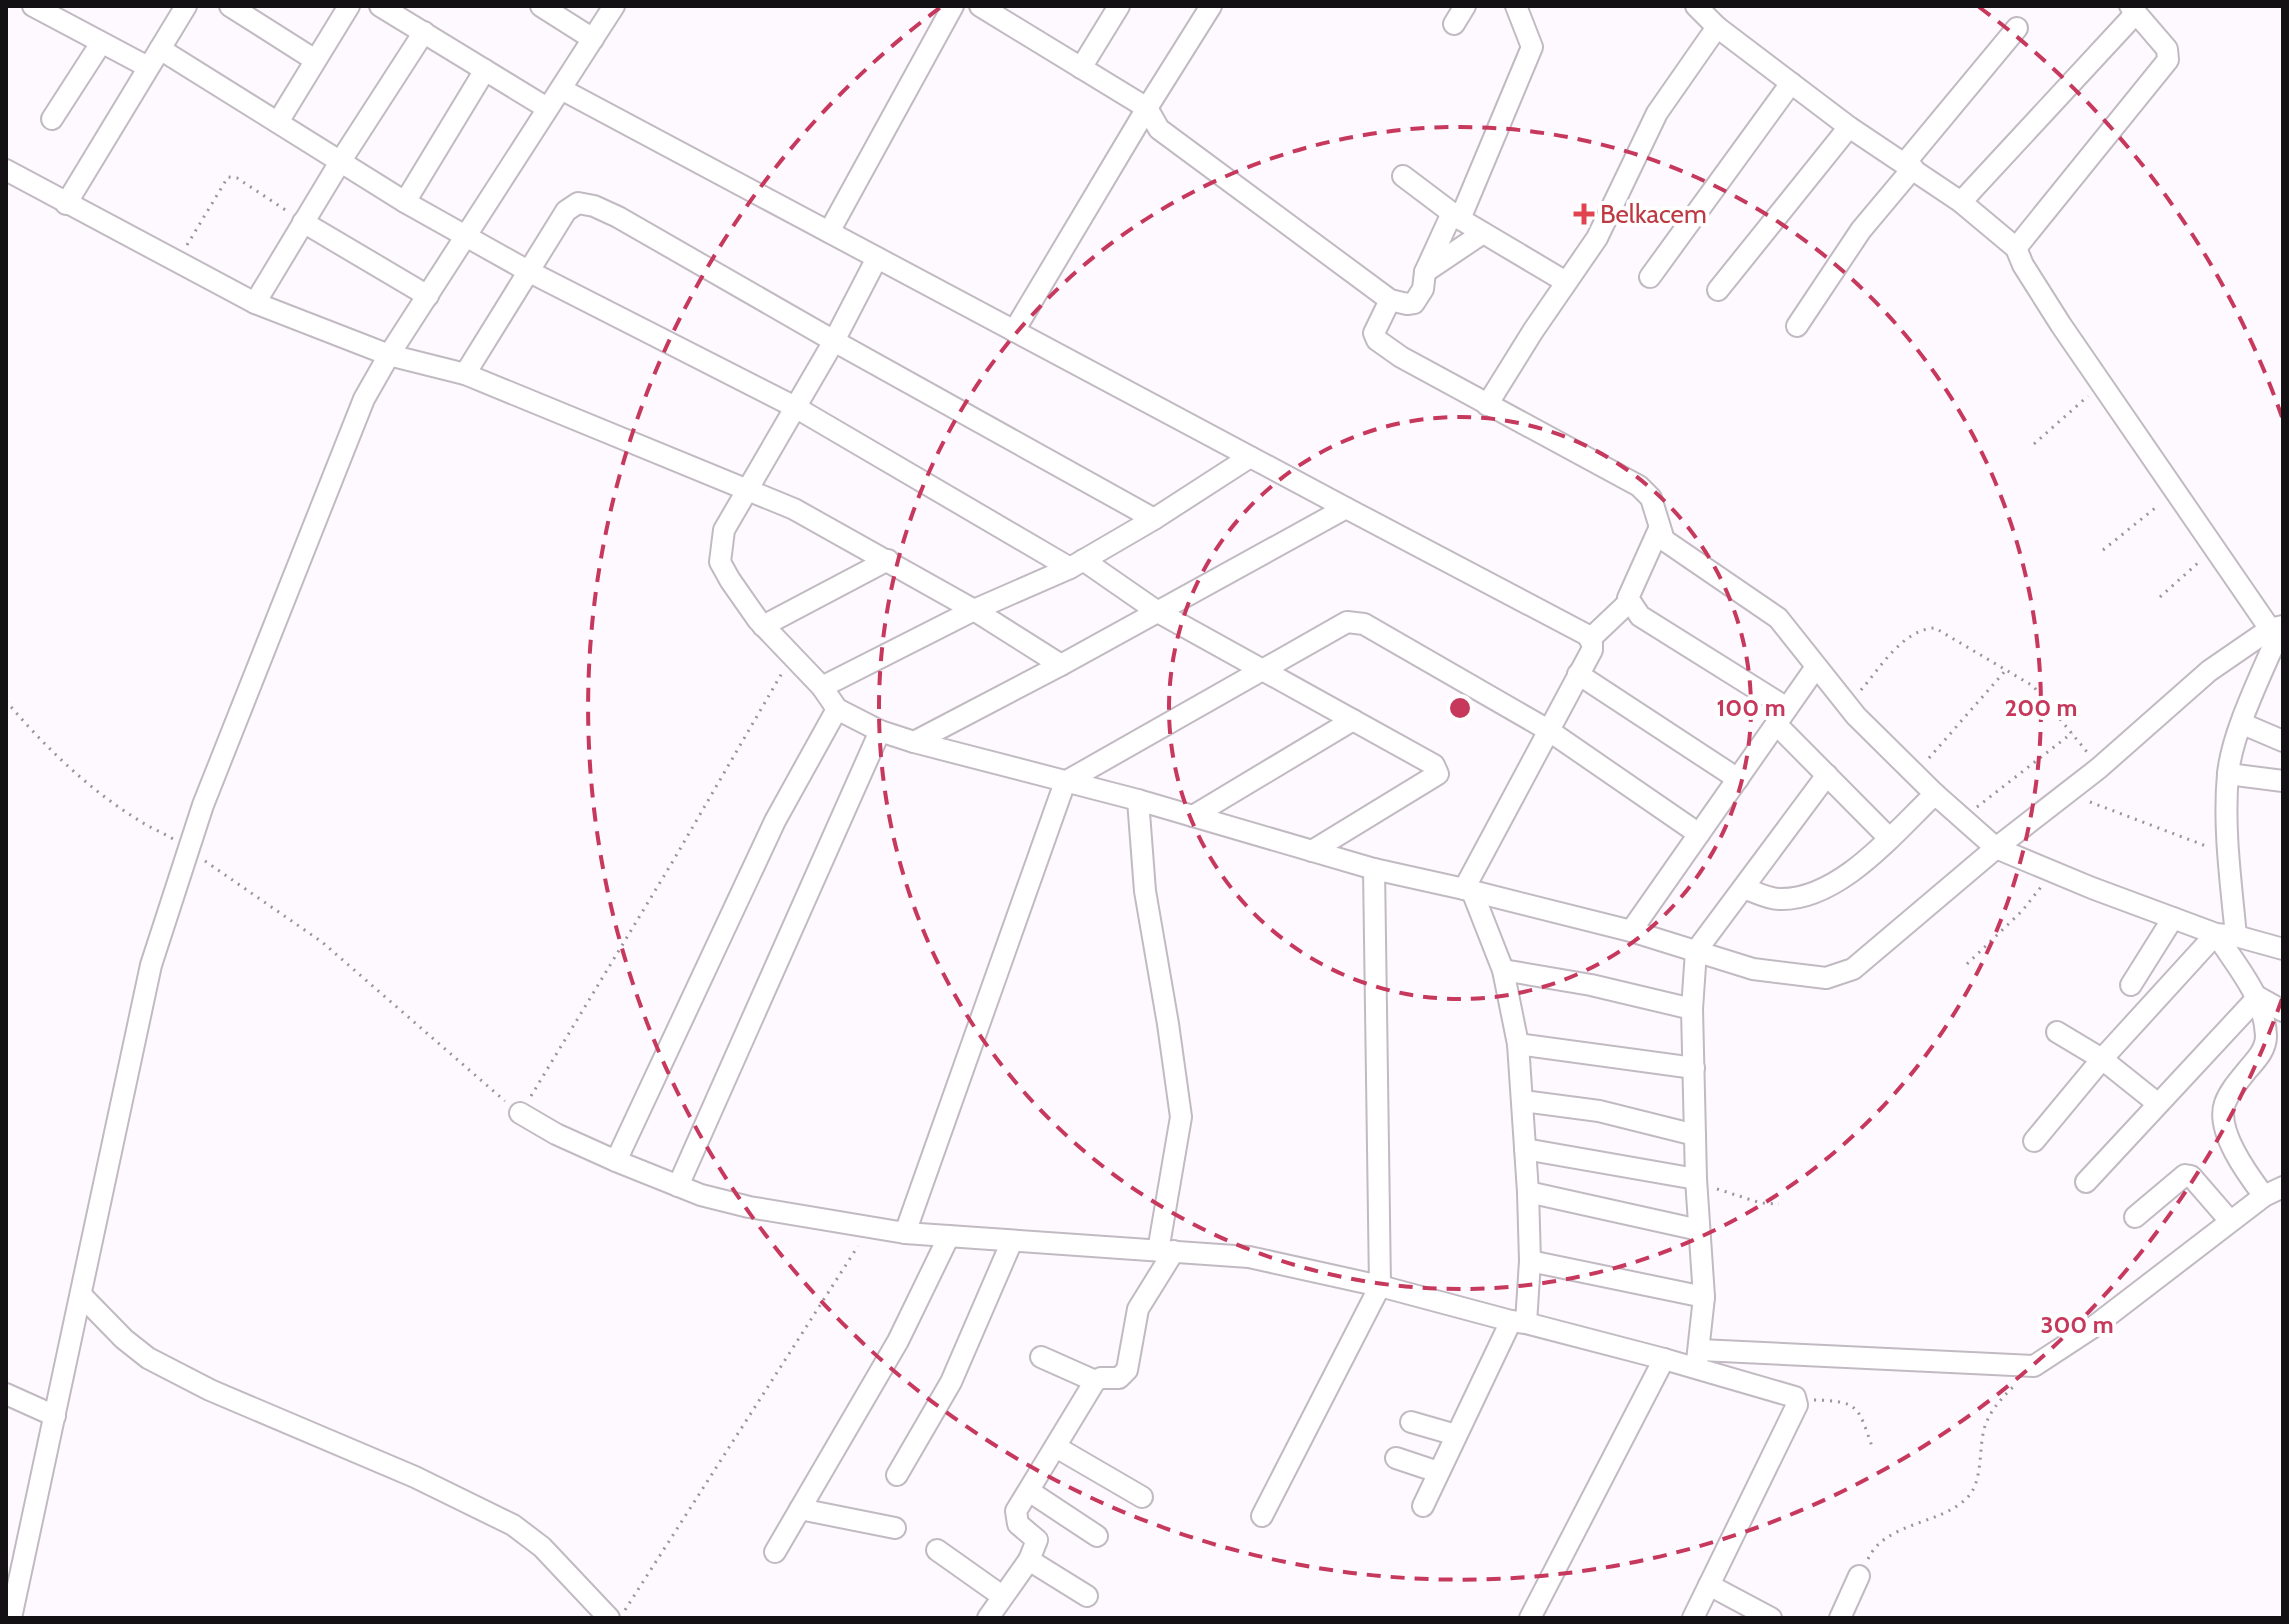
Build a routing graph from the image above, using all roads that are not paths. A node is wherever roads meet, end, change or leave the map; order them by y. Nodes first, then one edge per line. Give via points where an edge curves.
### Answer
1 (33, 6) edge
2 (186, 6) edge
3 (230, 6) edge
4 (349, 6) edge
5 (380, 6) edge
6 (541, 6) edge
7 (614, 6) edge
8 (953, 6) edge
9 (980, 6) edge
10 (1119, 6) edge
11 (1211, 6) edge
12 (1465, 6) edge
13 (1516, 6) edge
14 (1701, 8) edge
15 (2133, 9) edge
16 (405, 12) edge
17 (1454, 24) dead end
18 (1717, 27) junction
19 (2017, 28) dead end
20 (424, 32) junction
21 (593, 39) junction
22 (101, 43) junction
23 (160, 49) junction
24 (315, 60) junction
25 (148, 67) junction
26 (1081, 68) junction
27 (485, 70) junction
28 (1791, 83) junction
29 (561, 89) junction
30 (547, 108) junction
31 (1147, 108) junction
32 (52, 119) dead end
33 (278, 122) junction
34 (1849, 127) junction
35 (340, 162) junction
36 (1909, 165) junction
37 (6, 170) edge
38 (1403, 176) dead end
39 (405, 202) junction
40 (1961, 202) junction
41 (66, 204) junction
42 (1456, 216) junction
43 (303, 222) junction
44 (829, 232) junction
45 (1483, 233) junction
46 (466, 237) junction
47 (2016, 248) junction
48 (877, 258) junction
49 (528, 271) junction
50 (1425, 272) junction
51 (1650, 277) dead end
52 (1566, 282) junction
53 (1718, 290) dead end
54 (428, 296) junction
55 (1390, 300) junction
56 (255, 303) junction
57 (1797, 326) dead end
58 (1014, 331) junction
59 (834, 341) junction
60 (389, 355) junction
61 (465, 374) junction
62 (1487, 405) junction
63 (795, 407) junction
64 (1250, 457) junction
65 (748, 488) junction
66 (1346, 508) junction
67 (1154, 519) junction
68 (1659, 529) junction
69 (888, 560) junction
70 (1077, 564) junction
71 (1629, 602) junction
72 (974, 610) junction
73 (1158, 612) junction
74 (763, 626) junction
75 (2278, 628) edge
76 (1590, 639) junction
77 (1061, 665) junction
78 (1816, 667) junction
79 (1263, 670) junction
80 (1578, 674) junction
81 (822, 687) junction
82 (837, 709) junction
83 (1782, 716) junction
84 (1353, 720) junction
85 (2243, 724) junction
86 (1548, 730) junction
87 (880, 731) junction
88 (2283, 741) edge
89 (914, 742) junction
90 (2228, 774) junction
91 (1827, 775) junction
92 (1738, 779) junction
93 (2283, 781) edge
94 (1065, 782) junction
95 (1935, 794) junction
96 (1138, 800) junction
97 (1193, 816) junction
98 (1699, 834) junction
99 (1889, 838) junction
100 (1996, 848) junction
101 (1312, 851) junction
102 (1374, 869) junction
103 (1744, 888) junction
104 (1468, 890) junction
105 (2173, 918) junction
106 (1631, 931) junction
107 (2226, 935) junction
108 (2283, 949) edge
109 (1696, 951) junction
110 (1503, 970) junction
111 (2131, 985) dead end
112 (2258, 997) junction
113 (1692, 1009) junction
114 (2283, 1011) edge
115 (2057, 1032) dead end
116 (1518, 1044) junction
117 (2102, 1059) junction
118 (1694, 1068) junction
119 (1523, 1101) junction
120 (2157, 1103) junction
121 (520, 1113) road end
122 (1695, 1135) junction
123 (2034, 1141) dead end
124 (1525, 1149) junction
125 (616, 1161) junction
126 (1696, 1179) junction
127 (2086, 1182) dead end
128 (678, 1186) junction
129 (2283, 1187) edge
130 (1528, 1192) junction
131 (2264, 1196) junction
132 (2135, 1217) dead end
133 (2230, 1221) junction
134 (1699, 1230) junction
135 (905, 1233) junction
136 (949, 1236) junction
137 (1012, 1241) junction
138 (1166, 1251) junction
139 (1530, 1261) junction
140 (1380, 1286) junction
141 (82, 1296) junction
142 (1704, 1297) junction
143 (1519, 1322) junction
144 (1041, 1357) dead end
145 (1664, 1359) junction
146 (1698, 1360) junction
147 (1095, 1381) junction
148 (6, 1394) edge
149 (55, 1416) junction
150 (1411, 1422) dead end
151 (1456, 1435) junction
152 (1056, 1447) junction
153 (1396, 1458) dead end
154 (1438, 1472) junction
155 (897, 1475) dead end
156 (1029, 1491) junction
157 (1142, 1497) dead end
158 (1423, 1506) dead end
159 (800, 1509) junction
160 (1262, 1516) dead end
161 (895, 1528) dead end
162 (1097, 1536) dead end
163 (937, 1550) dead end
164 (775, 1552) dead end
165 (1029, 1560) junction
166 (1859, 1576) road end
167 (1709, 1585) junction
168 (1002, 1596) junction
169 (1087, 1596) dead end
170 (11, 1618) edge
171 (609, 1618) edge
172 (988, 1618) edge
173 (1530, 1618) edge
174 (1693, 1618) edge
175 (1771, 1618) edge
176 (1840, 1618) edge

1 - 22 street
2 - 23 street
3 - 24 street
4 - 24 street
5 - 16 street
6 - 21 street
7 - 21 street
8 - 44 street
9 - 26 street
10 - 26 street
11 - 31 street
12 - 17 street
13 - 42 street via 1532,47
14 - 18 street
15 - 40 street
15 - 47 street via 2167,49 2168,60
16 - 20 street
18 - 28 street
18 - 52 street via 1657,113 1597,238
19 - 36 street
20 - 27 street
20 - 35 street
21 - 29 street
22 - 25 street
22 - 32 street
23 - 25 street
23 - 33 street
24 - 33 street
25 - 41 street
26 - 31 street
27 - 30 street
27 - 39 street
28 - 34 street
28 - 51 street
29 - 30 street
29 - 44 street
30 - 46 street
31 - 55 street via 1159,129
31 - 58 street
33 - 35 street
34 - 36 street
34 - 53 street
35 - 39 street
35 - 43 street
36 - 40 street
36 - 57 street
37 - 41 street
38 - 42 street
39 - 46 street
40 - 47 street
41 - 56 street
42 - 45 street
42 - 50 street
43 - 54 street
43 - 56 street
44 - 48 street
45 - 50 street
45 - 52 street
46 - 49 street
46 - 54 street
47 - 75 street via 2175,492
48 - 58 street
48 - 59 street
49 - 59 street via 566,211 578,203 594,206
49 - 61 street
49 - 63 street
50 - 55 street via 1414,303
52 - 62 street
54 - 60 street
55 - 62 street via 1374,333 1377,340
56 - 60 street
58 - 64 street
59 - 63 street
59 - 67 street
60 - 61 street
60 - 141 street via 364,399 188,848 151,965
61 - 65 street
62 - 68 street via 1639,486 1651,498
63 - 65 street
63 - 70 street
64 - 66 street
64 - 67 street
65 - 69 street
65 - 74 street via 724,530 720,562
66 - 73 street
66 - 76 street
67 - 70 street
68 - 71 street
68 - 78 street via 1664,540 1778,618
69 - 72 street
69 - 74 street
70 - 72 street
70 - 73 street
71 - 76 street
71 - 83 street via 1640,616
72 - 77 street
72 - 81 street
73 - 77 street
73 - 79 street
74 - 81 street
75 - 85 street
75 - 100 street via 2209,671 2099,768
76 - 80 street via 1592,650
77 - 89 street
78 - 83 street
78 - 95 street via 1847,706
79 - 84 street
79 - 86 street via 1347,622 1364,624
79 - 94 street
80 - 86 street
80 - 92 street
81 - 82 street
82 - 87 street
82 - 125 street via 775,821
83 - 91 street
83 - 92 street
84 - 97 street
84 - 101 street via 1434,765 1438,774
85 - 88 street
85 - 90 street
86 - 98 street
86 - 104 street
87 - 89 street
87 - 128 street
89 - 94 street
90 - 93 street
90 - 107 street
91 - 99 street
91 - 103 street
92 - 98 street
94 - 96 street
94 - 135 street
95 - 99 street
95 - 100 street
96 - 97 street
96 - 138 street via 1145,891 1181,1117
97 - 101 street
98 - 106 street
99 - 103 street via 1842,881 1817,892 1779,899
100 - 105 street
100 - 109 street via 1842,975 1826,978 1753,969
101 - 102 street
102 - 104 street
102 - 140 street
103 - 109 street
104 - 106 street
104 - 110 street
105 - 107 street
105 - 111 street
106 - 109 street
107 - 108 street
107 - 112 street via 2242,977
107 - 117 street
109 - 113 street
110 - 113 street
110 - 116 street
112 - 114 street
112 - 120 street
112 - 131 street via 2266,1045 2236,1083 2224,1113 2233,1153
113 - 118 street
115 - 117 street
116 - 118 street
116 - 119 street
117 - 120 street
117 - 123 street
118 - 122 street
119 - 122 street via 1599,1111
119 - 124 street
120 - 127 street
121 - 125 street
122 - 126 street
124 - 126 street
124 - 130 street
125 - 128 street
126 - 134 street
128 - 135 street via 749,1207
129 - 131 street
130 - 134 street
130 - 139 street
131 - 133 street
132 - 133 street via 2185,1175
133 - 146 street via 2034,1366
134 - 142 street
135 - 136 street
136 - 137 street
136 - 159 street via 898,1341
137 - 138 street
137 - 155 street via 951,1382
138 - 140 street via 1249,1257
138 - 147 street via 1138,1309 1127,1370 1119,1378
139 - 142 street
139 - 143 street
140 - 143 street
140 - 160 street
141 - 149 street
141 - 171 street via 124,1339 161,1365 513,1525 542,1547
142 - 146 street
143 - 145 street
143 - 151 street
144 - 147 street
145 - 146 street
145 - 173 street
146 - 167 street via 1797,1400
147 - 152 street
148 - 149 street
149 - 170 street
150 - 151 street
151 - 154 street
152 - 156 street
152 - 157 street
153 - 154 street
154 - 158 street
156 - 162 street
156 - 165 street via 1016,1511 1018,1524 1037,1540
159 - 161 street
159 - 164 street
163 - 168 street
165 - 168 street
165 - 169 street
166 - 176 street
167 - 174 street
167 - 175 street
168 - 172 street

